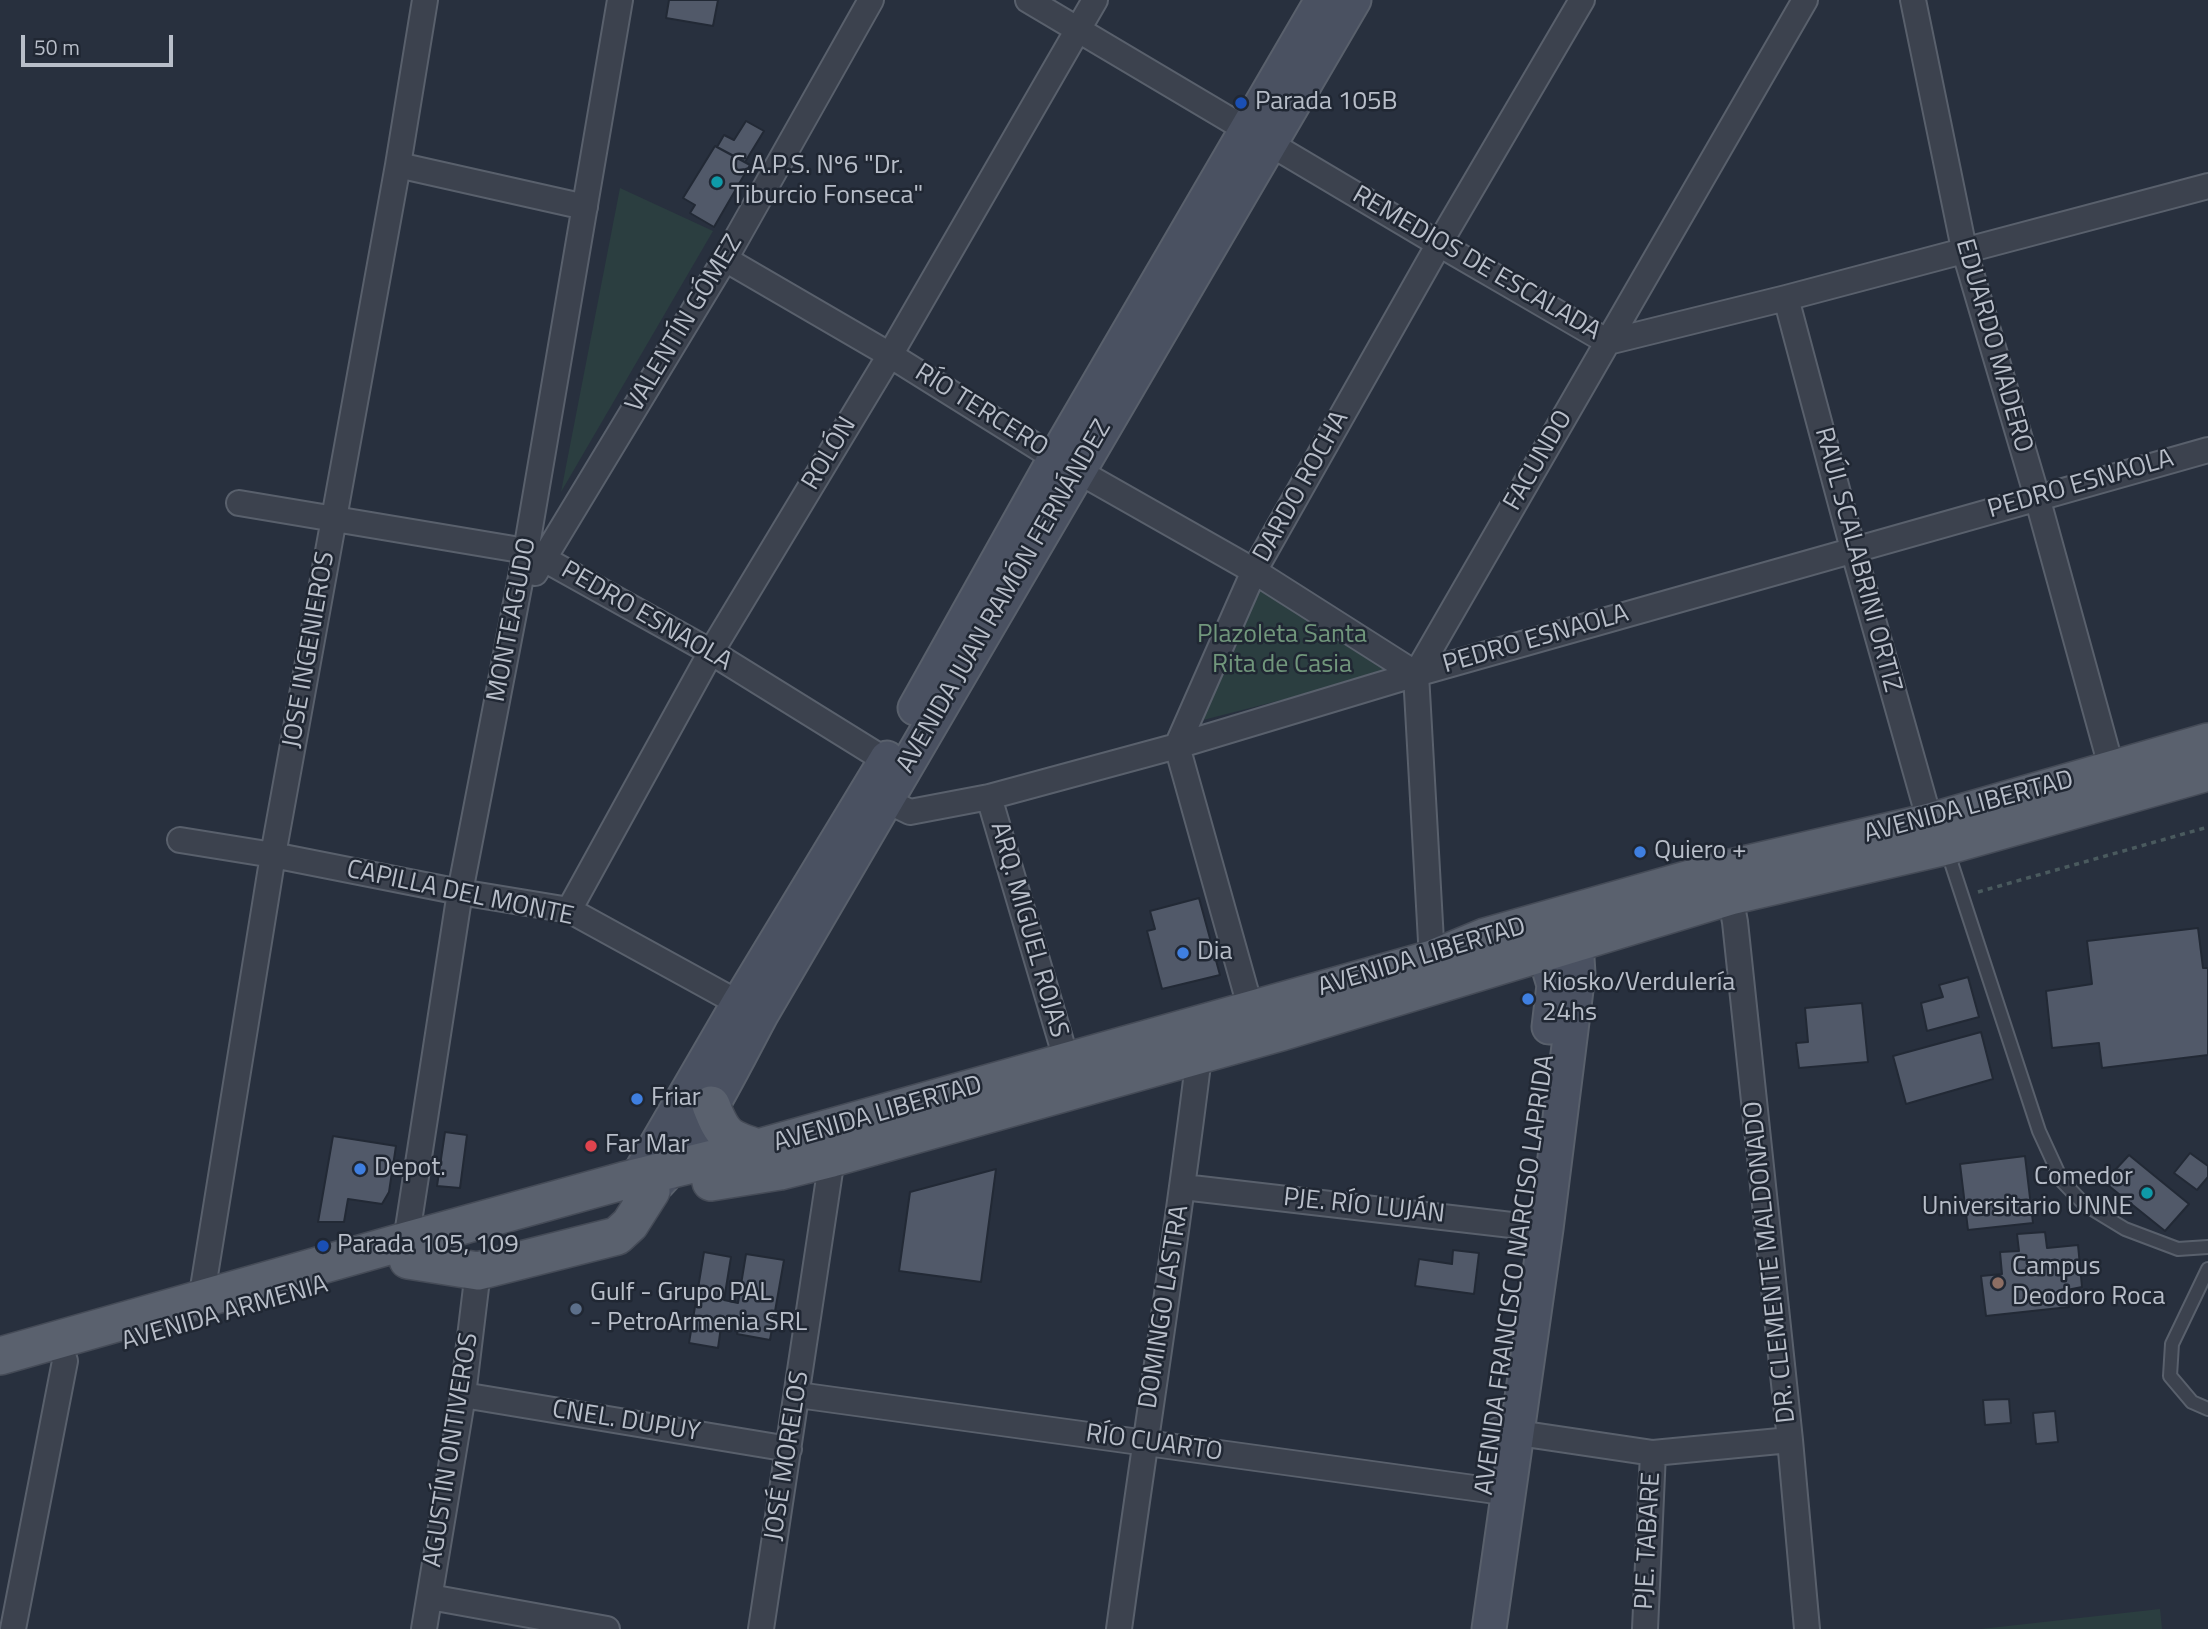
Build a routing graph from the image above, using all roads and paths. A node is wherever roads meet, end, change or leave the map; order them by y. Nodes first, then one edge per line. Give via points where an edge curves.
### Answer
1 (425, 0) edge
2 (620, 0) edge
3 (871, 0) edge
4 (1028, 0) edge
5 (1095, 0) edge
6 (1322, 0) edge
7 (1354, 0) edge
8 (1582, 0) edge
9 (1805, 0) edge
10 (1913, 0) edge
11 (1079, 29) junction
12 (1259, 138) junction
13 (398, 165) junction
14 (2208, 186) edge
15 (585, 207) junction
16 (1439, 244) junction
17 (1964, 249) junction
18 (725, 259) junction
19 (1786, 298) junction
20 (1608, 342) junction
21 (890, 355) junction
22 (2208, 450) edge
23 (1067, 464) junction
24 (2037, 498) junction
25 (239, 503) dead end
26 (334, 519) junction
27 (1853, 550) junction
28 (535, 555) junction
29 (1254, 571) junction
30 (711, 652) junction
31 (1416, 674) junction
32 (2208, 742) edge
33 (1177, 746) junction
34 (895, 766) junction
35 (2112, 769) junction
36 (2208, 772) edge
37 (877, 796) junction
38 (989, 797) junction
39 (2208, 827) edge
40 (1938, 834) junction
41 (180, 840) dead end
42 (273, 855) junction
43 (460, 892) junction
44 (1730, 897) junction
45 (1963, 897) junction
46 (569, 910) junction
47 (1561, 942) junction
48 (1432, 959) junction
49 (750, 1010) junction
50 (1251, 1010) junction
51 (1194, 1042) junction
52 (1067, 1062) junction
53 (711, 1105) junction
54 (758, 1148) junction
55 (832, 1158) junction
56 (653, 1179) junction
57 (1183, 1187) junction
58 (1536, 1227) junction
59 (2208, 1247) edge
60 (407, 1251) junction
61 (2208, 1269) edge
62 (478, 1272) junction
63 (201, 1300) junction
64 (61, 1350) junction
65 (0, 1356) edge
66 (0, 1380) edge
67 (463, 1395) junction
68 (798, 1395) junction
69 (2208, 1409) edge
70 (1508, 1432) junction
71 (1790, 1440) junction
72 (1144, 1443) junction
73 (789, 1449) junction
74 (1653, 1453) junction
75 (1499, 1491) junction
76 (430, 1597) junction
77 (13, 1629) edge
78 (424, 1629) edge
79 (607, 1629) edge
80 (761, 1629) edge
81 (1119, 1629) edge
82 (1467, 1629) edge
83 (1489, 1629) edge
84 (1645, 1629) edge
85 (1807, 1629) edge

1 - 13 street, JOSE INGENIEROS
2 - 15 street, MONTEAGUDO
3 - 18 street, VALENTÍN GÓMEZ
4 - 11 street, REMEDIOS DE ESCALADA
5 - 11 street, ROLÓN
6 - 12 main road, AVENIDA JUAN RAMÓN FERNÁNDEZ
7 - 12 main road, AVENIDA JUAN RAMÓN FERNÁNDEZ
8 - 16 street, DARDO ROCHA
9 - 20 street, FACUNDO
10 - 17 street, EDUARDO MADERO
11 - 12 street, REMEDIOS DE ESCALADA
11 - 21 street, ROLÓN
12 - 16 street, REMEDIOS DE ESCALADA
12 - 23 main road, AVENIDA JUAN RAMÓN FERNÁNDEZ
13 - 15 street
13 - 26 street, JOSE INGENIEROS
14 - 17 street, REMEDIOS DE ESCALADA
15 - 28 street, MONTEAGUDO
16 - 20 street, REMEDIOS DE ESCALADA
16 - 29 street, DARDO ROCHA
17 - 19 street, REMEDIOS DE ESCALADA
17 - 24 street, EDUARDO MADERO
18 - 21 street, RÍO TERCERO
18 - 28 street, VALENTÍN GÓMEZ
19 - 20 street, REMEDIOS DE ESCALADA
19 - 27 street, RAÚL SCALABRINI ORTIZ
20 - 31 street, FACUNDO
21 - 23 street, RÍO TERCERO
21 - 30 street, ROLÓN
22 - 24 street, PEDRO ESNAOLA
23 - 29 street, RÍO TERCERO
23 - 34 main road, AVENIDA JUAN RAMÓN FERNÁNDEZ
24 - 27 street, PEDRO ESNAOLA
24 - 35 street, EDUARDO MADERO
25 - 26 street, PEDRO ESNAOLA
26 - 28 street, PEDRO ESNAOLA
26 - 42 street, JOSE INGENIEROS
27 - 31 street, PEDRO ESNAOLA
27 - 40 street, RAÚL SCALABRINI ORTIZ
28 - 30 street, PEDRO ESNAOLA
28 - 43 street, MONTEAGUDO via 516,608
29 - 31 street, RÍO TERCERO
29 - 33 street, DARDO ROCHA
30 - 34 street, PEDRO ESNAOLA
30 - 46 street, ROLÓN
31 - 33 street, PEDRO ESNAOLA
31 - 48 street
32 - 35 main road, AVENIDA LIBERTAD
33 - 38 street, PEDRO ESNAOLA
33 - 50 street
34 - 37 main road, AVENIDA JUAN RAMÓN FERNÁNDEZ
35 - 40 main road, AVENIDA LIBERTAD
36 - 40 main road, AVENIDA LIBERTAD
37 - 38 street, PEDRO ESNAOLA via 910,812
37 - 49 main road, AVENIDA JUAN RAMÓN FERNÁNDEZ
38 - 52 street, ARQ. MIGUEL ROJAS
39 - 45 path
40 - 44 main road, AVENIDA LIBERTAD
40 - 45 lane
40 - 47 main road, AVENIDA LIBERTAD via 1722,870
41 - 42 street, CAPILLA DEL MONTE
42 - 43 street, CAPILLA DEL MONTE
42 - 63 street, JOSE INGENIEROS
43 - 46 street, CAPILLA DEL MONTE
43 - 60 street, MONTEAGUDO
44 - 47 main road, AVENIDA LIBERTAD
44 - 71 street, DR. CLEMENTE MALDONADO
45 - 59 lane via 2039,1131 2062,1181 2084,1204 2125,1229 2178,1249
46 - 49 street, CAPILLA DEL MONTE
47 - 48 main road, AVENIDA LIBERTAD via 1485,937
47 - 51 main road, AVENIDA LIBERTAD
47 - 58 main road, AVENIDA FRANCISCO NARCISO LAPRIDA
48 - 50 main road, AVENIDA LIBERTAD
49 - 53 main road, AVENIDA JUAN RAMÓN FERNÁNDEZ
49 - 56 main road, AVENIDA JUAN RAMÓN FERNÁNDEZ
50 - 51 main road, AVENIDA LIBERTAD
51 - 52 main road, AVENIDA LIBERTAD
51 - 55 main road, AVENIDA LIBERTAD
51 - 57 street, DOMINGO LASTRA
52 - 54 main road, AVENIDA LIBERTAD
53 - 54 main road via 726,1134
53 - 56 main road, AVENIDA JUAN RAMÓN FERNÁNDEZ
54 - 56 main road, AVENIDA LIBERTAD
55 - 56 main road, AVENIDA LIBERTAD via 780,1171
55 - 68 street, JOSÉ MORELOS
56 - 60 main road, AVENIDA ARMENIA
56 - 62 main road via 630,1224 617,1236
57 - 58 street, PJE. RÍO LUJÁN
57 - 72 street, DOMINGO LASTRA
58 - 70 main road, AVENIDA FRANCISCO NARCISO LAPRIDA
60 - 62 main road
60 - 63 main road, AVENIDA ARMENIA
60 - 64 main road, AVENIDA ARMENIA
61 - 69 lane via 2172,1344 2170,1376 2192,1402
62 - 67 street, AGUSTÍN ONTIVEROS
63 - 64 main road, AVENIDA ARMENIA
64 - 65 main road, AVENIDA ARMENIA
64 - 66 main road, AVENIDA ARMENIA
64 - 77 street
67 - 73 street, CNEL. DUPUY
67 - 76 street, AGUSTÍN ONTIVEROS
68 - 72 street, RÍO CUARTO
68 - 73 street, JOSÉ MORELOS
70 - 74 street
70 - 75 main road, AVENIDA FRANCISCO NARCISO LAPRIDA
71 - 74 street
71 - 85 street, DR. CLEMENTE MALDONADO
72 - 75 street, RÍO CUARTO
72 - 81 street, DOMINGO LASTRA
73 - 80 street, JOSÉ MORELOS
74 - 84 street, PJE. TABARE
75 - 82 main road, AVENIDA FRANCISCO NARCISO LAPRIDA
75 - 83 main road, AVENIDA FRANCISCO NARCISO LAPRIDA
76 - 78 street, AGUSTÍN ONTIVEROS
76 - 79 street

